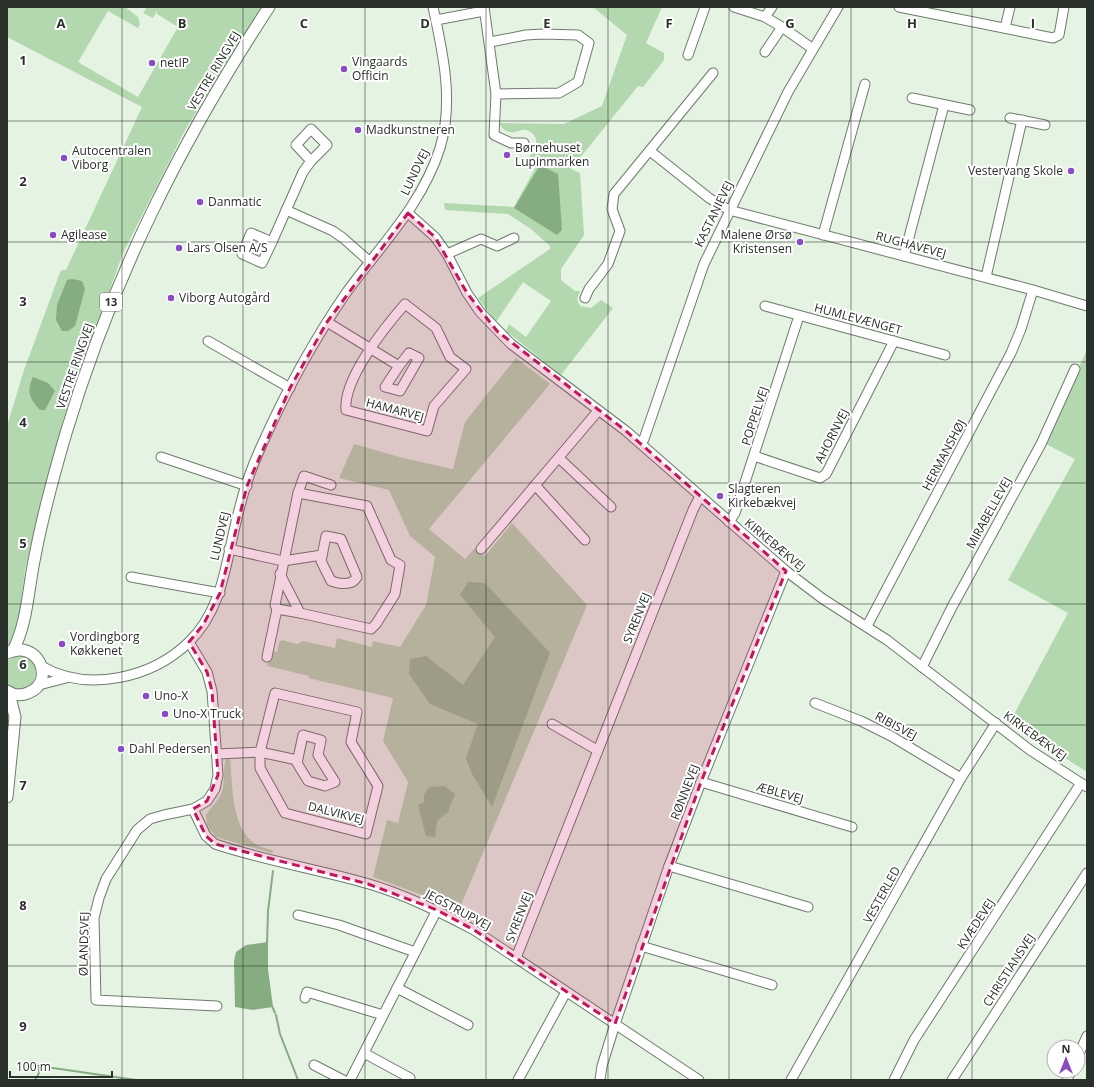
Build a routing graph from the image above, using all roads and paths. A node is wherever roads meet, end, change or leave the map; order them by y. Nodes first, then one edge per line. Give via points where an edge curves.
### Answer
1 (269, 7) edge
2 (433, 7) edge
3 (705, 7) edge
4 (734, 7) edge
5 (772, 7) edge
6 (838, 7) edge
7 (899, 7) edge
8 (1010, 7) edge
9 (1064, 7) edge
10 (484, 9) edge
11 (765, 17) junction
12 (436, 20) junction
13 (782, 27) junction
14 (1005, 28) junction
15 (490, 42) junction
16 (813, 50) junction
17 (764, 52) dead end
18 (688, 55) dead end
19 (712, 73) dead end
20 (865, 84) dead end
21 (496, 94) junction
22 (912, 98) dead end
23 (944, 105) junction
24 (970, 110) dead end
25 (1010, 118) dead end
26 (1022, 120) junction
27 (1045, 125) dead end
28 (524, 143) dead end
29 (650, 151) junction
30 (311, 160) dead end
31 (286, 210) junction
32 (729, 210) junction
33 (408, 213) junction
34 (823, 235) junction
35 (514, 238) dead end
36 (272, 242) dead end
37 (447, 254) junction
38 (904, 256) junction
39 (370, 262) junction
40 (986, 277) junction
41 (1032, 290) junction
42 (586, 298) dead end
43 (765, 306) dead end
44 (1087, 306) edge
45 (799, 316) junction
46 (327, 322) junction
47 (208, 341) dead end
48 (894, 341) junction
49 (370, 349) junction
50 (945, 355) dead end
51 (399, 366) dead end
52 (1075, 368) dead end
53 (290, 388) junction
54 (598, 411) junction
55 (640, 443) junction
56 (754, 456) junction
57 (161, 457) dead end
58 (559, 458) junction
59 (331, 485) dead end
60 (536, 485) junction
61 (246, 486) junction
62 (298, 492) junction
63 (700, 496) junction
64 (611, 507) dead end
65 (729, 522) junction
66 (585, 540) dead end
67 (229, 549) junction
68 (481, 549) dead end
69 (322, 555) junction
70 (283, 561) junction
71 (786, 571) junction
72 (280, 574) junction
73 (132, 577) dead end
74 (220, 593) junction
75 (277, 609) junction
76 (300, 613) junction
77 (24, 626) junction
78 (867, 626) junction
79 (189, 642) junction
80 (10, 652) edge
81 (31, 653) junction
82 (267, 657) dead end
83 (41, 666) junction
84 (922, 667) junction
85 (67, 678) junction
86 (38, 685) junction
87 (8, 692) edge
88 (26, 694) junction
89 (815, 703) dead end
90 (15, 717) junction
91 (996, 723) junction
92 (552, 724) dead end
93 (598, 750) junction
94 (260, 752) junction
95 (217, 754) junction
96 (297, 760) junction
97 (962, 778) junction
98 (700, 782) junction
99 (1084, 785) edge
100 (7, 797) edge
101 (193, 809) junction
102 (852, 827) dead end
103 (669, 866) junction
104 (1087, 873) edge
105 (808, 907) dead end
106 (437, 910) junction
107 (298, 915) dead end
108 (641, 946) junction
109 (415, 952) junction
110 (516, 958) junction
111 (772, 985) dead end
112 (397, 988) junction
113 (566, 992) junction
114 (305, 998) dead end
115 (217, 1006) dead end
116 (383, 1015) junction
117 (615, 1024) junction
118 (468, 1025) dead end
119 (364, 1053) junction
120 (314, 1065) dead end
121 (410, 1078) dead end
122 (343, 1080) edge
123 (350, 1080) edge
124 (518, 1080) edge
125 (600, 1080) edge
126 (698, 1080) edge
127 (791, 1080) edge
128 (894, 1080) edge
129 (952, 1080) edge

1 - 77 main road, VESTRE RINGVEJ / 13 via 197,124 147,220 110,304 81,384 50,489 29,582
2 - 12 street, LUNDVEJ
3 - 18 street
4 - 11 street
5 - 11 street
6 - 16 street, KASTANIEVEJ
7 - 14 street
8 - 14 street
9 - 14 street via 1059,35 1053,38
10 - 12 street
10 - 15 street
11 - 13 street
12 - 33 street, LUNDVEJ via 446,81 445,126 433,168
13 - 16 street
13 - 17 street
15 - 21 street
15 - 21 street via 543,34 578,35 589,43 578,82 559,93
16 - 32 street, KASTANIEVEJ via 788,92
19 - 29 street
20 - 34 street
21 - 28 street via 494,135 511,143
22 - 23 street
23 - 24 street
23 - 38 street
25 - 26 street
26 - 27 street
26 - 40 street
29 - 32 street, RUGHAVEVEJ via 709,198
29 - 42 street via 614,194 612,209 620,231 608,264 589,289
30 - 31 street
31 - 36 street
31 - 39 street via 333,231
32 - 34 street, RUGHAVEVEJ
32 - 55 street, KASTANIEVEJ via 704,264 644,439
33 - 37 street, KIRKEBÆKVEJ via 435,237
33 - 39 street, LUNDVEJ
34 - 38 street, RUGHAVEVEJ
35 - 37 street via 497,246 481,239
37 - 54 street, KIRKEBÆKVEJ via 467,293 497,331
38 - 40 street, RUGHAVEVEJ
39 - 46 street, LUNDVEJ
40 - 41 street, RUGHAVEVEJ
41 - 44 street, RUGHAVEVEJ
41 - 78 street, HERMANSHØJ via 1011,353
43 - 45 street, HUMLEVÆNGET
45 - 48 street, HUMLEVÆNGET
45 - 56 street, POPPELVEJ
46 - 49 street
46 - 53 street, LUNDVEJ
47 - 53 street
48 - 50 street, HUMLEVÆNGET
48 - 56 street, AHORNVEJ via 826,474 820,478
49 - 49 street, HAMARVEJ via 349,386 345,400 346,410 427,431 434,406 466,368 450,356 436,328 405,304 390,320
49 - 51 street
52 - 84 street, MIRABELLEVEJ via 1041,444
53 - 61 street, LUNDVEJ via 260,449
54 - 55 street, KIRKEBÆKVEJ
54 - 58 street
55 - 63 street, KIRKEBÆKVEJ
56 - 65 street, POPPELVEJ via 735,513
57 - 61 street
58 - 60 street
58 - 64 street
59 - 62 street via 304,476
60 - 66 street
60 - 68 street
61 - 67 street, LUNDVEJ
62 - 70 street
62 - 76 street via 367,506 391,560 400,565 395,594 371,629
63 - 65 street, KIRKEBÆKVEJ
63 - 93 street, SYRENVEJ
65 - 71 street, KIRKEBÆKVEJ
67 - 70 street
67 - 74 street, LUNDVEJ
69 - 69 street via 321,561 331,581 343,584 355,580 357,577 341,539 326,536
69 - 70 street
70 - 72 street
71 - 78 street, KIRKEBÆKVEJ via 823,599
71 - 98 street, RØNNEVEJ
72 - 75 street via 275,604
72 - 76 street
73 - 74 street
74 - 79 street, LUNDVEJ via 203,625
75 - 76 street
75 - 82 street
77 - 80 main road, VESTRE RINGVEJ / 13
77 - 81 main road, VESTRE RINGVEJ / 13
78 - 84 street, KIRKEBÆKVEJ
79 - 85 street, LUNDVEJ via 171,656 140,672 119,678 96,680
79 - 95 street, ØLANDSVEJ via 207,672 212,691
80 - 81 main road, 13 via 22,650
81 - 83 main road, 13
83 - 85 street, LUNDVEJ
83 - 86 main road via 42,676
84 - 91 street, KIRKEBÆKVEJ
85 - 86 street, LUNDVEJ
86 - 88 main road
87 - 88 main road
87 - 90 main road
88 - 90 main road
89 - 97 street, RIBISVEJ via 891,736
90 - 100 main road
91 - 97 street, VESTERLED
91 - 99 street, KIRKEBÆKVEJ via 1030,750
92 - 93 street
93 - 110 street, SYRENVEJ
94 - 94 street, DALVIKVEJ via 275,693 356,712 351,742 378,786 366,834 285,813 260,768
94 - 95 street
94 - 96 street
95 - 101 street, ØLANDSVEJ via 218,775 215,789 207,801
96 - 96 street, DALVIKVEJ via 308,781 325,786 335,782 318,755 321,740 303,735
97 - 127 street, VESTERLED
98 - 102 street, ÆBLEVEJ
98 - 103 street, RØNNEVEJ
99 - 128 street, KVÆDEVEJ via 914,1040
101 - 106 street, JEGSTRUPVEJ via 206,836 216,844 368,884
101 - 115 street, ØLANDSVEJ via 150,819 137,830 106,880 94,918 96,1000
103 - 105 street
103 - 108 street, RØNNEVEJ
104 - 129 street, CHRISTIANSVEJ
106 - 109 street
106 - 110 street, JEGSTRUPVEJ via 474,930
107 - 109 street via 339,925
108 - 111 street
108 - 117 street, RØNNEVEJ
109 - 112 street
110 - 113 street, JEGSTRUPVEJ
112 - 116 street
112 - 118 street
113 - 117 street, JEGSTRUPVEJ
113 - 124 street
114 - 116 street via 307,992
116 - 119 street
117 - 125 street, RØNNEVEJ
117 - 126 street, JEGSTRUPVEJ
119 - 121 street
119 - 123 street
120 - 122 street

